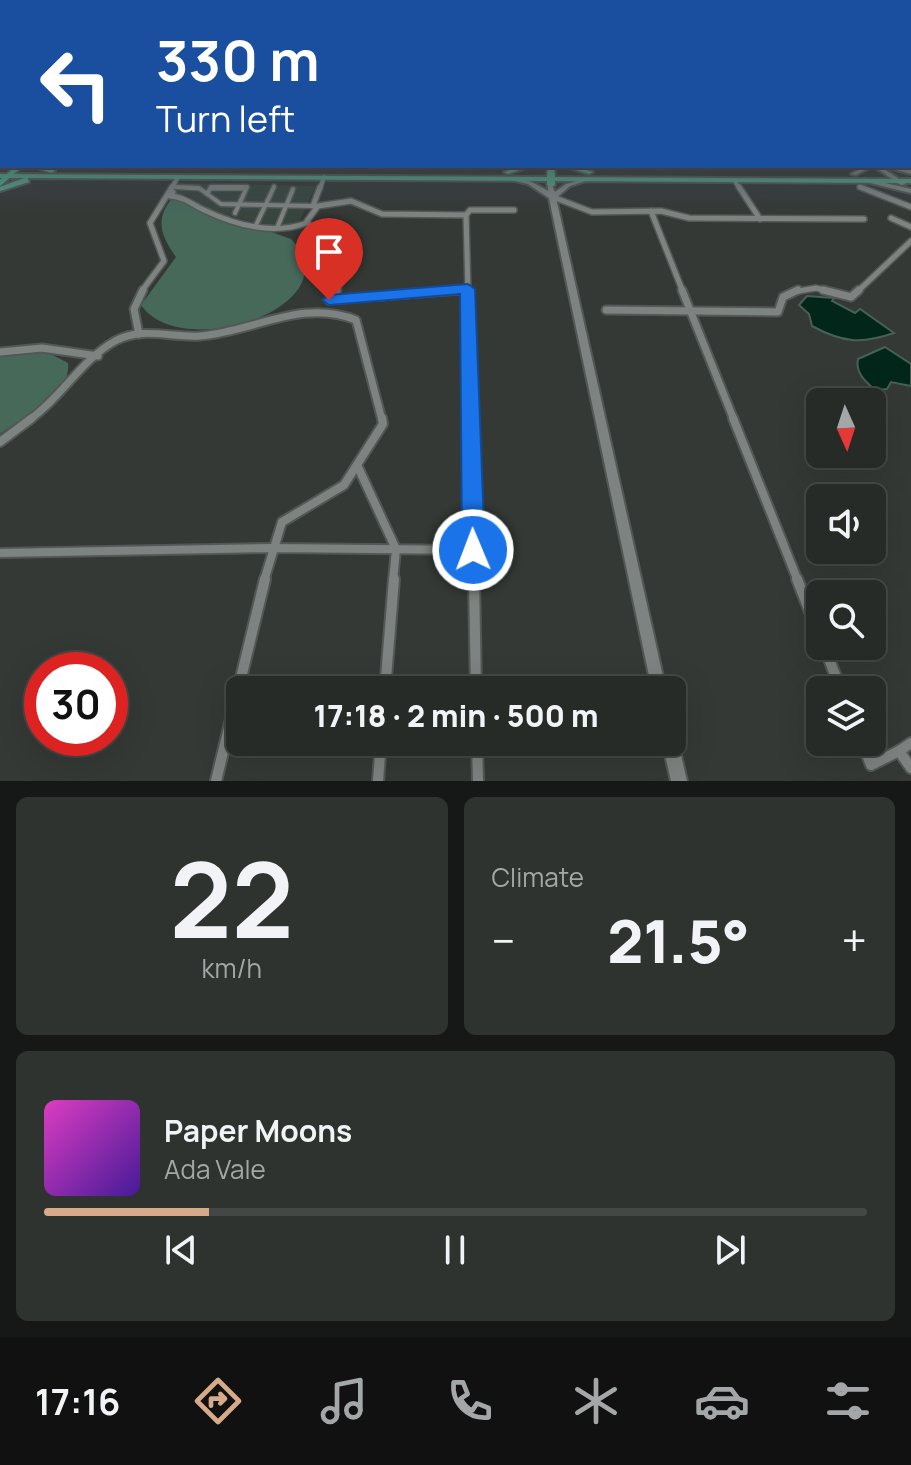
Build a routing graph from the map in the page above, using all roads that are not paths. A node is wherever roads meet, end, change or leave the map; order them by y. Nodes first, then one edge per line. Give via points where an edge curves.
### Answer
1 (39, 168) edge
2 (524, 168) edge
3 (571, 168) edge
4 (868, 168) edge
5 (878, 168) edge
6 (6, 169) edge
7 (48, 173) junction
8 (854, 174) junction
9 (508, 175) junction
10 (589, 176) junction
11 (181, 177) junction
12 (324, 177) junction
13 (549, 177) edge
14 (902, 178) edge
15 (734, 180) junction
16 (863, 184) junction
17 (0, 186) edge
18 (274, 186) dead end
19 (176, 187) junction
20 (293, 189) dead end
21 (207, 194) junction
22 (239, 204) junction
23 (316, 206) junction
24 (911, 207) edge
25 (514, 210) dead end
26 (651, 211) junction
27 (235, 213) dead end
28 (466, 215) junction
29 (891, 218) dead end
30 (760, 219) junction
31 (864, 219) dead end
32 (307, 223) junction
33 (256, 225) junction
34 (911, 227) edge
35 (277, 228) junction
36 (911, 241) edge
37 (468, 289) junction
38 (606, 310) dead end
39 (690, 310) junction
40 (139, 334) junction
41 (0, 352) edge
42 (98, 356) junction
43 (0, 442) edge
44 (358, 467) junction
45 (272, 548) junction
46 (396, 549) junction
47 (473, 550) junction
48 (0, 553) edge
49 (806, 602) edge
50 (386, 676) edge
51 (476, 676) edge
52 (656, 676) edge
53 (911, 743) edge
54 (899, 751) junction
55 (380, 756) edge
56 (477, 756) edge
57 (673, 756) edge
58 (867, 756) edge
59 (911, 768) edge
60 (216, 781) edge
61 (378, 781) edge
62 (478, 781) edge
63 (679, 781) edge

1 - 7 main road
2 - 9 main road
3 - 10 main road
4 - 8 main road
5 - 14 main road
6 - 7 main road
6 - 17 highway
7 - 9 main road
7 - 11 main road
7 - 17 main road
8 - 10 main road
8 - 14 main road
9 - 12 main road
9 - 13 main road
9 - 13 main road via 530,183
10 - 13 main road
10 - 13 main road via 568,185
10 - 15 main road
11 - 12 main road
11 - 19 street
11 - 40 street via 150,223 164,261 134,300 131,312
12 - 23 street
13 - 26 street via 582,210
13 - 52 main road
14 - 16 main road
14 - 16 main road
15 - 16 main road
15 - 30 street
16 - 24 street
18 - 33 street
19 - 21 street via 199,188
19 - 33 street via 170,196 186,196 204,210
20 - 35 street
21 - 22 street via 221,204
21 - 22 street via 211,187 247,187
22 - 23 street
22 - 27 street
23 - 28 street via 351,201 382,214
23 - 32 street
25 - 28 street via 470,210
26 - 30 street via 674,211 689,218
26 - 39 street
28 - 37 street
29 - 34 street
30 - 31 street
32 - 35 street via 291,230
32 - 37 street via 330,252 341,277 329,300
33 - 35 street
36 - 39 street via 851,297 806,288 783,297 778,312
37 - 47 street
38 - 39 street
39 - 49 street
40 - 42 street via 114,341
40 - 44 street via 197,337 268,318 345,313 356,320 383,413 383,424
41 - 42 street via 42,348
42 - 43 street via 51,404
44 - 45 street via 344,485 282,522
44 - 46 street
45 - 46 street
45 - 48 street
45 - 60 street
46 - 47 street
46 - 50 street
47 - 51 street
53 - 54 street
54 - 58 street via 871,765
54 - 59 street
55 - 61 street
56 - 62 street
57 - 63 main road

